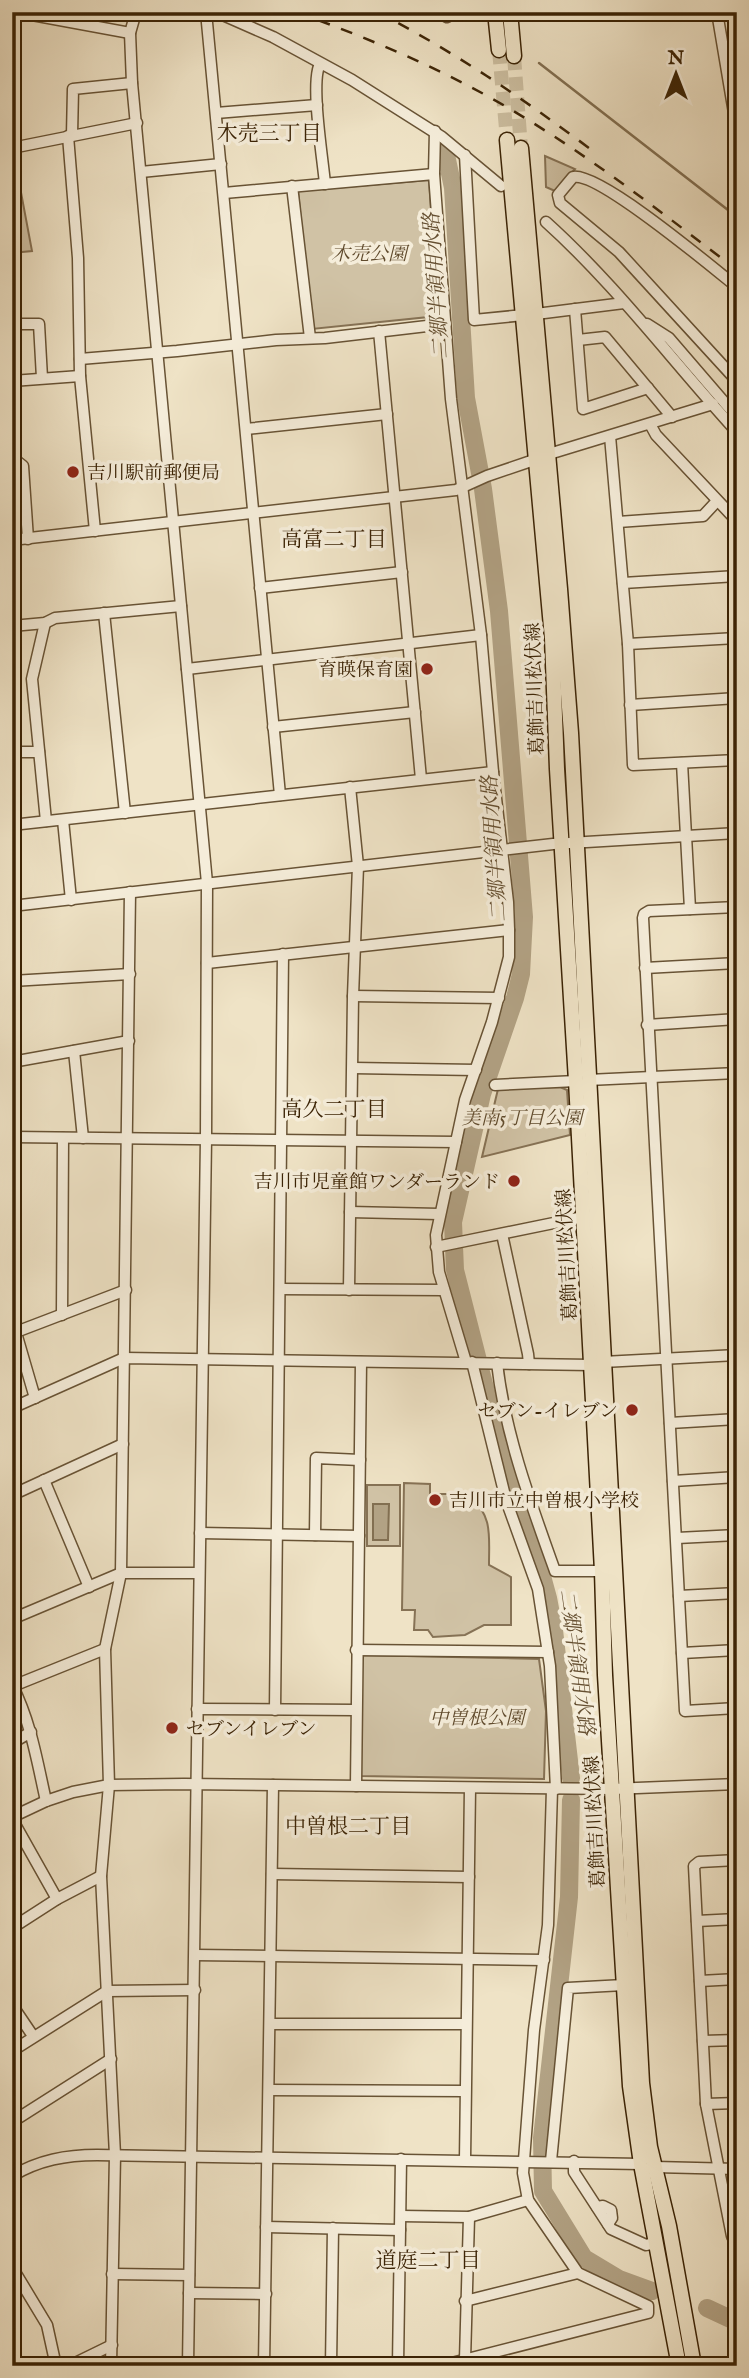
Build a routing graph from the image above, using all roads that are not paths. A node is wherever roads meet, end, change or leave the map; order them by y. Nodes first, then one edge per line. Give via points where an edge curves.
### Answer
1 (16, 12) edge
2 (136, 12) edge
3 (206, 12) edge
4 (216, 12) edge
5 (438, 12) edge
6 (446, 12) edge
7 (495, 12) edge
8 (510, 12) edge
9 (718, 12) edge
10 (130, 33) junction
11 (499, 50) tunnel mouth
12 (514, 56) tunnel mouth
13 (320, 64) junction
14 (132, 83) junction
15 (317, 105) junction
16 (216, 113) junction
17 (137, 123) junction
18 (435, 131) junction
19 (737, 131) edge
20 (70, 135) junction
21 (507, 140) tunnel mouth
22 (12, 148) edge
23 (521, 148) tunnel mouth
24 (465, 155) junction
25 (221, 164) junction
26 (141, 172) junction
27 (433, 174) junction
28 (325, 184) junction
29 (292, 186) junction
30 (501, 186) dead end
31 (224, 193) junction
32 (546, 222) dead end
33 (737, 287) edge
34 (624, 303) junction
35 (575, 309) junction
36 (530, 314) junction
37 (635, 316) junction
38 (12, 324) edge
39 (444, 324) junction
40 (379, 331) junction
41 (310, 338) junction
42 (578, 340) junction
43 (238, 345) junction
44 (158, 353) junction
45 (80, 359) junction
46 (80, 376) junction
47 (42, 378) junction
48 (12, 381) edge
49 (737, 381) edge
50 (648, 388) junction
51 (713, 404) junction
52 (735, 410) edge
53 (387, 414) junction
54 (672, 417) junction
55 (650, 424) junction
56 (246, 429) junction
57 (737, 432) edge
58 (610, 436) junction
59 (543, 457) junction
60 (12, 462) edge
61 (467, 485) junction
62 (395, 496) junction
63 (718, 501) junction
64 (254, 513) junction
65 (173, 521) junction
66 (737, 521) edge
67 (618, 522) junction
68 (95, 531) junction
69 (28, 539) junction
70 (12, 540) edge
71 (402, 572) junction
72 (737, 576) edge
73 (623, 583) junction
74 (260, 588) junction
75 (181, 606) junction
76 (104, 613) junction
77 (45, 623) junction
78 (12, 626) edge
79 (481, 635) junction
80 (737, 638) edge
81 (409, 643) junction
82 (628, 644) junction
83 (267, 660) junction
84 (187, 669) junction
85 (737, 698) edge
86 (630, 705) junction
87 (415, 712) junction
88 (273, 727) junction
89 (12, 752) edge
90 (38, 752) junction
91 (737, 760) edge
92 (682, 763) junction
93 (493, 772) junction
94 (421, 779) junction
95 (351, 787) junction
96 (281, 795) junction
97 (200, 804) junction
98 (125, 813) junction
99 (63, 820) junction
100 (46, 821) junction
101 (12, 825) edge
102 (737, 833) edge
103 (686, 835) junction
104 (569, 842) junction
105 (505, 849) junction
106 (358, 866) junction
107 (207, 883) junction
108 (130, 892) junction
109 (71, 900) junction
110 (12, 906) edge
111 (737, 907) edge
112 (690, 909) junction
113 (509, 930) junction
114 (354, 947) junction
115 (283, 954) junction
116 (207, 963) junction
117 (737, 963) edge
118 (645, 968) junction
119 (130, 974) junction
120 (12, 981) edge
121 (353, 996) junction
122 (499, 998) junction
123 (737, 1019) edge
124 (648, 1024) junction
125 (129, 1041) junction
126 (74, 1051) junction
127 (12, 1062) edge
128 (353, 1068) junction
129 (475, 1070) junction
130 (737, 1073) edge
131 (652, 1078) junction
132 (582, 1080) junction
133 (495, 1084) dead end
134 (12, 1137) edge
135 (63, 1138) junction
136 (83, 1138) junction
137 (128, 1138) junction
138 (206, 1139) junction
139 (282, 1140) junction
140 (351, 1140) junction
141 (456, 1142) junction
142 (350, 1212) junction
143 (439, 1214) junction
144 (583, 1217) junction
145 (502, 1234) junction
146 (436, 1247) junction
147 (280, 1289) junction
148 (125, 1290) junction
149 (349, 1290) junction
150 (444, 1290) junction
151 (62, 1315) junction
152 (12, 1319) edge
153 (16, 1332) junction
154 (737, 1355) edge
155 (124, 1358) junction
156 (202, 1359) junction
157 (667, 1359) junction
158 (279, 1361) junction
159 (361, 1362) junction
160 (469, 1362) junction
161 (493, 1363) junction
162 (528, 1364) junction
163 (597, 1364) junction
164 (35, 1398) junction
165 (12, 1408) edge
166 (737, 1419) edge
167 (670, 1423) junction
168 (123, 1444) junction
169 (360, 1460) junction
170 (737, 1477) edge
171 (44, 1480) junction
172 (673, 1480) junction
173 (12, 1495) edge
174 (200, 1533) junction
175 (277, 1534) junction
176 (315, 1535) junction
177 (737, 1535) edge
178 (359, 1536) junction
179 (677, 1538) junction
180 (602, 1571) junction
181 (121, 1573) junction
182 (198, 1573) junction
183 (89, 1587) junction
184 (737, 1593) edge
185 (679, 1596) junction
186 (12, 1619) edge
187 (105, 1649) junction
188 (356, 1650) junction
189 (737, 1650) edge
190 (548, 1652) junction
191 (682, 1653) junction
192 (13, 1686) edge
193 (735, 1708) edge
194 (197, 1709) junction
195 (275, 1710) junction
196 (355, 1710) junction
197 (31, 1732) junction
198 (12, 1743) edge
199 (197, 1784) junction
200 (737, 1784) edge
201 (109, 1785) junction
202 (273, 1785) junction
203 (356, 1786) junction
204 (470, 1788) junction
205 (554, 1789) junction
206 (628, 1789) junction
207 (612, 1790) junction
208 (46, 1801) junction
209 (12, 1818) edge
210 (737, 1860) edge
211 (272, 1874) junction
212 (101, 1876) junction
213 (469, 1877) junction
214 (57, 1899) junction
215 (737, 1919) edge
216 (697, 1920) junction
217 (12, 1928) edge
218 (195, 1955) junction
219 (271, 1956) junction
220 (468, 1959) junction
221 (544, 1960) junction
222 (737, 1979) edge
223 (700, 1981) junction
224 (624, 1984) junction
225 (195, 1990) junction
226 (107, 1991) junction
227 (12, 2005) edge
228 (270, 2024) junction
229 (466, 2024) junction
230 (33, 2036) junction
231 (737, 2040) edge
232 (703, 2042) junction
233 (12, 2051) edge
234 (111, 2059) junction
235 (269, 2090) junction
236 (465, 2091) junction
237 (737, 2103) edge
238 (706, 2104) junction
239 (12, 2122) edge
240 (115, 2155) junction
241 (192, 2155) junction
242 (268, 2157) junction
243 (401, 2159) junction
244 (465, 2160) junction
245 (529, 2161) junction
246 (548, 2161) junction
247 (574, 2161) junction
248 (648, 2166) junction
249 (718, 2168) junction
250 (737, 2169) edge
251 (12, 2176) edge
252 (528, 2200) junction
253 (401, 2216) junction
254 (469, 2217) junction
255 (266, 2227) junction
256 (333, 2228) junction
257 (400, 2230) junction
258 (737, 2236) edge
259 (655, 2243) junction
260 (12, 2267) edge
261 (578, 2273) junction
262 (112, 2274) junction
263 (190, 2275) junction
264 (189, 2293) junction
265 (266, 2294) junction
266 (466, 2301) junction
267 (112, 2345) junction
268 (465, 2360) junction
269 (56, 2366) edge
270 (69, 2366) edge
271 (111, 2366) edge
272 (188, 2366) edge
273 (264, 2366) edge
274 (331, 2366) edge
275 (398, 2366) edge
276 (440, 2366) edge
277 (679, 2366) edge
278 (694, 2366) edge

1 - 10 street
2 - 10 street
3 - 16 street
4 - 13 street
5 - 6 street via 447,17
7 - 11 main road
8 - 12 main road
9 - 19 street
10 - 14 street
13 - 15 street
13 - 18 street
14 - 17 street
14 - 20 street via 73,89
15 - 16 street
15 - 28 street
16 - 25 street
17 - 20 street
17 - 26 street
18 - 24 street
18 - 27 street
20 - 22 street
20 - 45 street
21 - 36 main road, 葛飾吉川松伏線
23 - 36 main road, 葛飾吉川松伏線
24 - 30 street
24 - 36 street via 474,320
25 - 26 street
25 - 31 street
26 - 44 street
27 - 28 street
27 - 39 street
28 - 29 street
29 - 31 street
29 - 41 street
31 - 43 street
32 - 34 street
33 - 49 street via 617,195 581,176 573,177 558,195 560,203 619,252
34 - 35 street
34 - 37 street
35 - 36 street
35 - 42 street
36 - 59 main road, 葛飾吉川松伏線
37 - 51 street
37 - 52 street via 669,338
38 - 47 street via 40,324
39 - 40 street
39 - 61 street
40 - 41 street
40 - 53 street
41 - 43 street
42 - 50 street via 605,337
42 - 50 street via 583,409
43 - 44 street
43 - 56 street
44 - 45 street
44 - 65 street
45 - 46 street
46 - 47 street
46 - 68 street
47 - 48 street
50 - 54 street
51 - 54 street
51 - 57 street
53 - 56 street
53 - 62 street
54 - 55 street
55 - 58 street
55 - 63 street
56 - 64 street
58 - 59 street
58 - 67 street
59 - 61 street
59 - 104 main road, 葛飾吉川松伏線
60 - 69 street via 23,466
61 - 62 street
61 - 79 street
62 - 64 street
62 - 71 street
63 - 66 street
63 - 67 street via 703,516
64 - 65 street
64 - 74 street
65 - 68 street
65 - 75 street
67 - 73 street
68 - 69 street
69 - 70 street
71 - 74 street
71 - 81 street
72 - 73 street
73 - 82 street
74 - 83 street
75 - 76 street
75 - 84 street
76 - 77 street
76 - 98 street
77 - 78 street
77 - 90 street via 32,679
79 - 81 street
79 - 93 street
80 - 82 street
81 - 83 street
81 - 87 street
82 - 86 street
83 - 84 street
83 - 88 street
84 - 97 street
85 - 86 street
86 - 92 street via 633,765
87 - 88 street
87 - 94 street
88 - 96 street
89 - 90 street
90 - 100 street
91 - 92 street
92 - 103 street
93 - 94 street
93 - 105 street
94 - 95 street
95 - 96 street
95 - 106 street
96 - 97 street
97 - 98 street
97 - 107 street
98 - 99 street
99 - 100 street
99 - 109 street
100 - 101 street
102 - 103 street
103 - 104 street
103 - 112 street
104 - 105 street
104 - 132 main road, 葛飾吉川松伏線
105 - 106 street
105 - 113 street
106 - 107 street
106 - 114 street
107 - 108 street
107 - 116 street
108 - 109 street
108 - 119 street
109 - 110 street
111 - 112 street
112 - 118 street via 644,914
113 - 114 street
113 - 122 street via 509,957
114 - 115 street
114 - 121 street
115 - 116 street
115 - 139 street
116 - 138 street
117 - 118 street
118 - 124 street
119 - 120 street
119 - 125 street
121 - 122 street
121 - 128 street
122 - 129 street
123 - 124 street
124 - 131 street
125 - 126 street
125 - 137 street
126 - 127 street
126 - 136 street
128 - 129 street
128 - 140 street
129 - 141 street
130 - 131 street
131 - 132 street
131 - 157 street
132 - 133 street
132 - 144 main road, 葛飾吉川松伏線
132 - 163 main road, 葛飾吉川松伏線
134 - 135 street
135 - 136 street
135 - 151 street
136 - 137 street
137 - 138 street
137 - 148 street
138 - 139 street
138 - 156 street
139 - 140 street
139 - 147 street
140 - 141 street
140 - 142 street
141 - 143 street
142 - 143 street
142 - 149 street
143 - 146 street
144 - 145 street
144 - 163 main road, 葛飾吉川松伏線
145 - 146 street
145 - 162 street
146 - 150 street
147 - 149 street
147 - 158 street
148 - 151 street
148 - 155 street
149 - 150 street
150 - 160 street
151 - 153 street
152 - 153 street
153 - 164 street
154 - 157 street
155 - 156 street
155 - 164 street
155 - 168 street
156 - 158 street
156 - 174 street
157 - 163 street
157 - 167 street
158 - 159 street
158 - 175 street
159 - 160 street
159 - 169 street
160 - 161 street
160 - 190 street via 506,1500 538,1589
161 - 162 street
161 - 180 street via 520,1467 555,1571
162 - 163 street
163 - 180 main road, 葛飾吉川松伏線
163 - 206 main road, 葛飾吉川松伏線
164 - 165 street
166 - 167 street
167 - 172 street
168 - 171 street
168 - 181 street
169 - 176 street via 316,1458
169 - 178 street
170 - 172 street
171 - 173 street
171 - 183 street
172 - 179 street
174 - 175 street
174 - 182 street
175 - 176 street
175 - 195 street
176 - 178 street
177 - 179 street
178 - 188 street
179 - 185 street
180 - 207 main road, 葛飾吉川松伏線
181 - 182 street
181 - 183 street
181 - 187 street
182 - 194 street
183 - 186 street
184 - 185 street
185 - 191 street
187 - 192 street
187 - 201 street
188 - 190 street
188 - 196 street
189 - 191 street
190 - 205 street
191 - 193 street via 685,1711
192 - 197 street
193 - 200 street
194 - 195 street
194 - 199 street
195 - 196 street
196 - 203 street
197 - 198 street
197 - 208 street
199 - 201 street
199 - 202 street
199 - 218 street
200 - 206 street
201 - 208 street
201 - 212 street
202 - 203 street
202 - 211 street
203 - 204 street
204 - 205 street
204 - 213 street
205 - 207 street
205 - 221 street
206 - 207 street
206 - 248 main road, 葛飾吉川松伏線
207 - 224 main road, 葛飾吉川松伏線
208 - 209 street
209 - 214 street
210 - 216 street via 695,1866
211 - 213 street
211 - 219 street
212 - 214 street
212 - 226 street
213 - 220 street
214 - 217 street
215 - 216 street
216 - 223 street
218 - 219 street
218 - 225 street
219 - 220 street
219 - 228 street
220 - 221 street
220 - 229 street
221 - 245 street via 534,2030
222 - 223 street
223 - 232 street
224 - 246 street via 568,1988
224 - 248 main road, 葛飾吉川松伏線 via 630,2086
225 - 226 street
225 - 241 street
226 - 230 street
226 - 234 street
227 - 230 street
228 - 229 street
228 - 235 street
229 - 236 street
230 - 233 street
231 - 232 street
232 - 238 street
234 - 239 street
234 - 240 street
235 - 236 street
235 - 242 street
236 - 244 street
237 - 238 street
238 - 249 street
240 - 241 street
240 - 251 street via 67,2155
240 - 262 street
241 - 242 street
241 - 263 street
242 - 243 street
242 - 255 street
243 - 244 street
243 - 253 street
244 - 245 street
245 - 246 street
245 - 252 street via 523,2174
246 - 247 street
247 - 248 street
247 - 259 street via 574,2172 611,2229 646,2245
248 - 249 street
248 - 259 main road, 葛飾吉川松伏線
248 - 278 main road, 葛飾吉川松伏線 via 668,2226
249 - 250 street
249 - 258 street via 732,2236
252 - 254 street
252 - 261 street
253 - 254 street
253 - 257 street
254 - 266 street
255 - 256 street
255 - 265 street
256 - 257 street
256 - 274 street
257 - 275 street
259 - 277 main road, 葛飾吉川松伏線
260 - 269 street via 47,2325
261 - 266 street
261 - 268 street via 648,2306 648,2313
262 - 263 street
262 - 267 street
263 - 264 street
264 - 265 street
264 - 272 street
265 - 273 street
266 - 268 street
267 - 270 street
267 - 271 street
268 - 276 street

